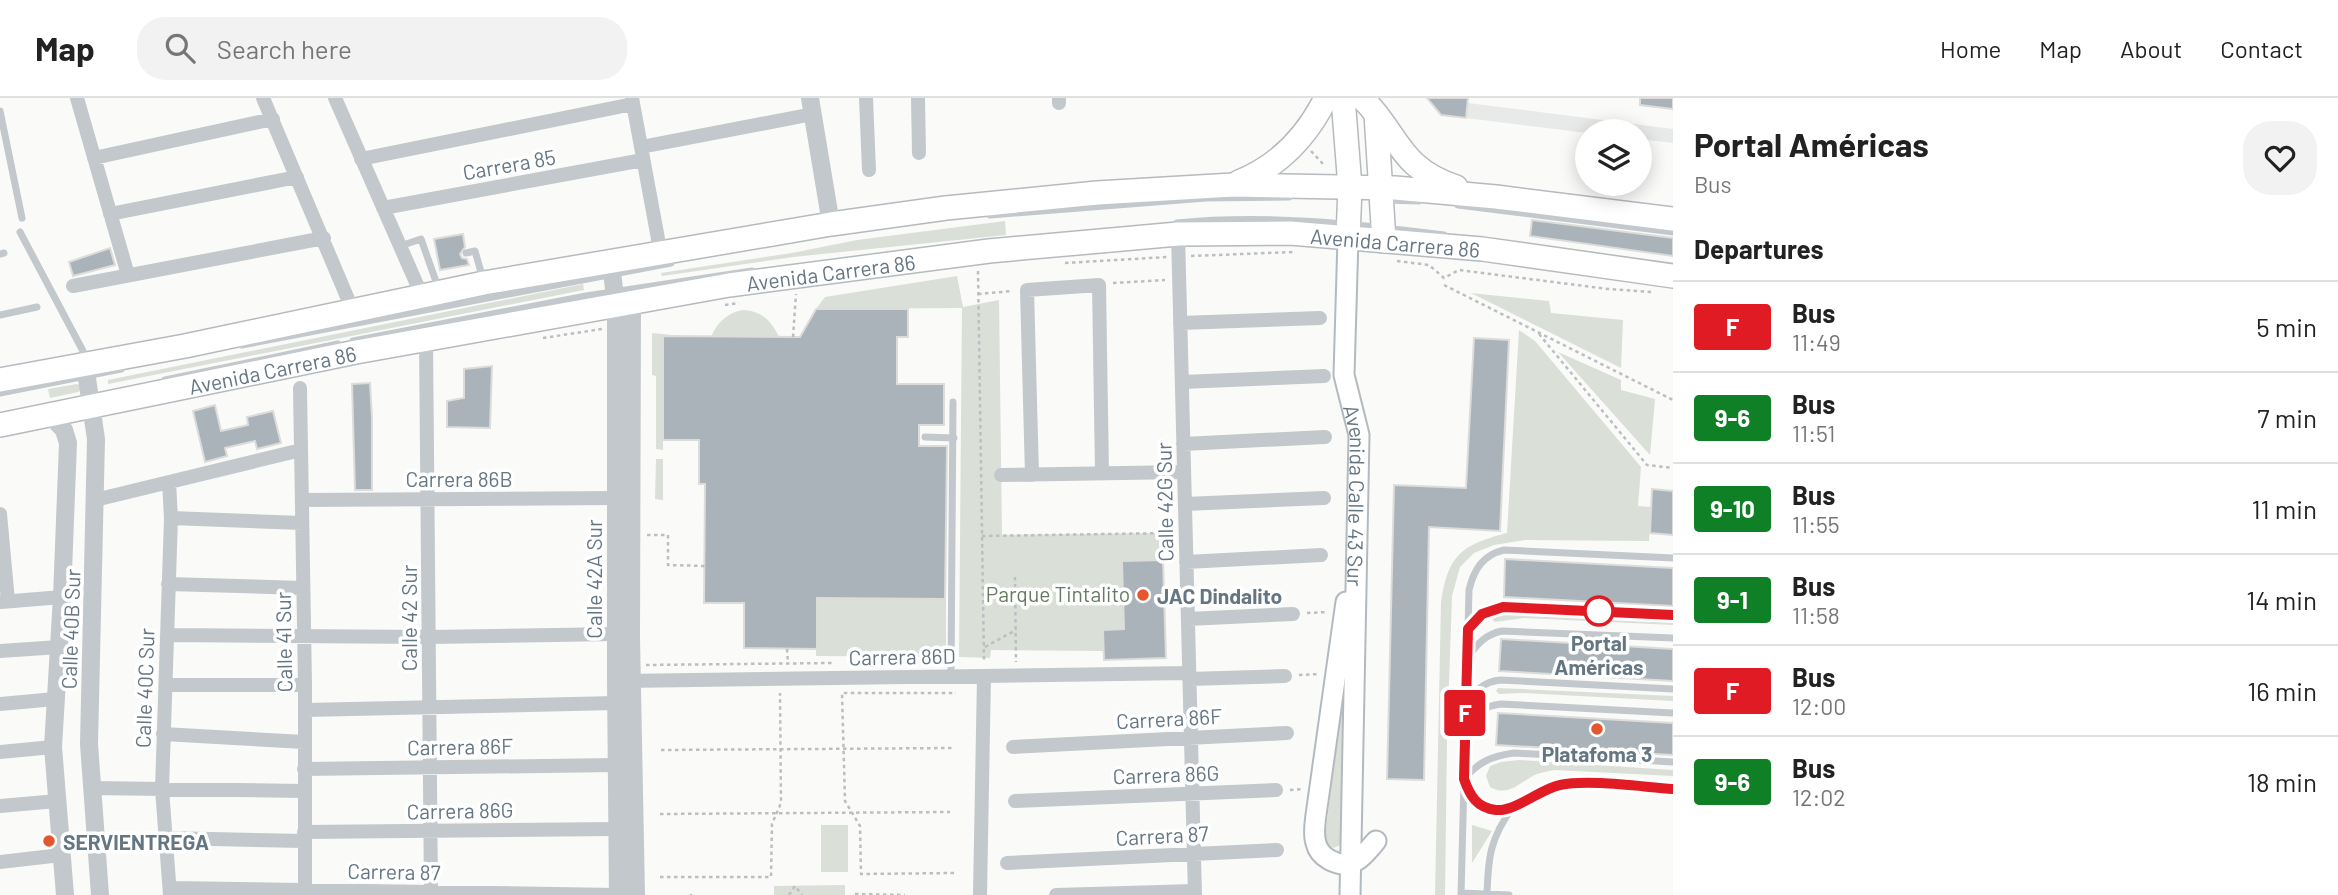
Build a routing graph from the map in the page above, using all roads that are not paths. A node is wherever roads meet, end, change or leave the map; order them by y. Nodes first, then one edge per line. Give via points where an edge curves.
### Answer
1 (77, 98) edge
2 (263, 98) edge
3 (336, 98) edge
4 (866, 98) edge
5 (918, 98) edge
6 (1326, 98) edge
7 (1343, 98) edge
8 (632, 101) edge
9 (1371, 102) edge
10 (811, 106) edge
11 (0, 111) edge
12 (273, 119) junction
13 (919, 153) dead end
14 (642, 154) junction
15 (94, 158) junction
16 (361, 159) junction
17 (869, 170) dead end
18 (297, 177) junction
19 (1233, 185) junction
20 (1361, 195) junction
21 (1299, 197) dead end
22 (1496, 197) junction
23 (1432, 202) dead end
24 (1453, 204) dead end
25 (383, 208) junction
26 (110, 214) junction
27 (985, 215) dead end
28 (22, 218) dead end
29 (1673, 219) edge
30 (831, 224) junction
31 (1348, 231) junction
32 (20, 232) dead end
33 (1673, 232) edge
34 (1383, 234) junction
35 (1447, 235) dead end
36 (324, 238) junction
37 (1176, 238) junction
38 (400, 246) junction
39 (466, 253) dead end
40 (670, 258) junction
41 (438, 260) dead end
42 (429, 262) junction
43 (755, 270) dead end
44 (128, 275) junction
45 (1673, 276) edge
46 (484, 283) junction
47 (73, 286) dead end
48 (617, 288) junction
49 (431, 295) junction
50 (37, 307) dead end
51 (354, 311) junction
52 (0, 315) edge
53 (1320, 318) dead end
54 (1180, 323) junction
55 (426, 340) junction
56 (228, 348) dead end
57 (131, 367) dead end
58 (86, 370) junction
59 (1324, 376) dead end
60 (0, 380) edge
61 (159, 381) dead end
62 (1182, 382) junction
63 (300, 388) dead end
64 (0, 393) edge
65 (90, 399) junction
66 (954, 402) dead end
67 (25, 411) dead end
68 (50, 415) junction
69 (0, 416) edge
70 (0, 425) edge
71 (925, 437) dead end
72 (1325, 437) dead end
73 (954, 438) junction
74 (1183, 444) junction
75 (301, 450) junction
76 (1184, 472) junction
77 (1102, 473) junction
78 (1001, 475) dead end
79 (1032, 475) junction
80 (169, 482) junction
81 (616, 498) junction
82 (1324, 498) dead end
83 (428, 499) junction
84 (95, 500) junction
85 (302, 500) junction
86 (1185, 503) junction
87 (1360, 511) junction
88 (0, 514) edge
89 (171, 518) junction
90 (302, 523) junction
91 (1321, 555) dead end
92 (1673, 558) edge
93 (1186, 562) junction
94 (94, 584) junction
95 (168, 584) junction
96 (303, 588) junction
97 (62, 591) junction
98 (4, 601) edge
99 (1293, 614) road end
100 (1673, 615) edge
101 (1188, 619) junction
102 (1468, 629) junction
103 (616, 634) junction
104 (168, 635) junction
105 (304, 636) junction
106 (429, 637) junction
107 (1673, 638) edge
108 (59, 647) junction
109 (0, 651) edge
110 (1467, 660) junction
111 (951, 676) junction
112 (984, 676) junction
113 (1189, 676) junction
114 (1285, 676) road end
115 (624, 681) junction
116 (166, 685) junction
117 (305, 685) junction
118 (1673, 689) edge
119 (55, 699) junction
120 (616, 703) junction
121 (0, 704) edge
122 (1466, 705) junction
123 (430, 707) junction
124 (305, 710) junction
125 (1673, 713) edge
126 (1465, 732) junction
127 (1287, 733) dead end
128 (163, 734) junction
129 (1191, 738) junction
130 (304, 742) junction
131 (53, 747) junction
132 (1013, 747) dead end
133 (0, 752) edge
134 (1673, 762) edge
135 (617, 765) junction
136 (430, 767) junction
137 (304, 769) junction
138 (1464, 779) junction
139 (91, 788) junction
140 (162, 789) junction
141 (1673, 789) edge
142 (1276, 790) road end
143 (304, 791) junction
144 (1192, 793) junction
145 (1014, 801) dead end
146 (57, 802) junction
147 (0, 806) edge
148 (1513, 806) junction
149 (617, 829) junction
150 (431, 831) junction
151 (304, 836) junction
152 (167, 838) junction
153 (1376, 841) dead end
154 (1277, 850) dead end
155 (1193, 854) junction
156 (61, 855) junction
157 (0, 862) edge
158 (1007, 863) dead end
159 (1351, 863) junction
160 (170, 892) edge
161 (305, 893) edge
162 (1194, 893) edge
163 (431, 894) edge
164 (1461, 894) edge
165 (1487, 894) edge
166 (65, 895) edge
167 (100, 895) edge
168 (618, 895) edge
169 (636, 895) edge
170 (980, 895) edge
171 (1056, 895) edge
172 (1350, 895) edge
173 (1509, 895) edge

1 - 15 street
2 - 12 street
3 - 16 street
4 - 17 street
5 - 13 street
6 - 19 main road via 1290,150 1261,172
7 - 20 main road, Avenida Calle 43 Sur
8 - 14 street
8 - 16 street
9 - 20 main road, Avenida Calle 43 Sur
9 - 22 main road via 1396,144 1418,168 1446,184
10 - 14 street, Carrera 85
10 - 30 street
11 - 28 lane
12 - 15 street
12 - 18 street
14 - 25 street, Carrera 85
14 - 40 street
15 - 26 street
16 - 25 street
18 - 26 street
18 - 36 street
19 - 20 main road, Avenida Carrera 86
19 - 30 main road, Avenida Carrera 86 via 1097,193
20 - 22 main road, Avenida Carrera 86
20 - 23 lane
20 - 31 main road, Avenida Calle 43 Sur
20 - 34 main road, Avenida Calle 43 Sur
21 - 27 lane via 1206,198
22 - 29 main road, Avenida Carrera 86
24 - 33 lane
25 - 38 street
26 - 44 street
30 - 40 main road, Avenida Carrera 86
31 - 34 main road, Avenida Carrera 86
31 - 37 main road, Avenida Carrera 86
31 - 87 main road, Avenida Calle 43 Sur via 1344,375 1359,435
32 - 58 lane via 83,351
34 - 35 lane
34 - 45 main road, Avenida Carrera 86
36 - 44 street
36 - 51 street
37 - 48 main road, Avenida Carrera 86 via 921,259 729,285
37 - 54 street, Calle 42G Sur
38 - 42 lane via 421,239
38 - 49 street
39 - 46 lane via 475,251
40 - 48 main road, Avenida Carrera 86
41 - 42 lane
42 - 49 lane
43 - 48 lane
44 - 47 street
46 - 48 main road, Avenida Carrera 86
46 - 49 main road, Avenida Carrera 86
48 - 55 main road, Avenida Carrera 86
48 - 56 lane
48 - 61 lane
48 - 81 street, Calle 42A Sur
48 - 115 street, Calle 42A Sur
49 - 51 main road, Avenida Carrera 86
50 - 52 lane
51 - 58 main road, Avenida Carrera 86
53 - 54 street
54 - 62 street, Calle 42G Sur
55 - 65 main road, Avenida Carrera 86
55 - 83 street, Calle 42 Sur
57 - 58 lane
58 - 60 main road, Avenida Carrera 86
58 - 64 lane
58 - 65 street, Calle 40B Sur
59 - 62 street
62 - 74 street, Calle 42G Sur
63 - 75 street, Calle 41 Sur
65 - 68 main road, Avenida Carrera 86
65 - 84 street, Calle 40B Sur via 96,439
66 - 73 lane
67 - 69 lane
68 - 70 main road, Avenida Carrera 86
68 - 97 street, Calle 40B Sur via 64,430 68,443
71 - 73 lane
72 - 74 street
73 - 111 lane
74 - 76 street, Calle 42G Sur
75 - 80 street
75 - 85 street, Calle 41 Sur
76 - 77 street
76 - 86 street, Calle 42G Sur
77 - 79 street
77 - 79 street via 1099,285 1027,290
78 - 79 street
80 - 84 street
80 - 89 street, Calle 40C Sur
81 - 83 street, Carrera 86B
81 - 103 street, Calle 42A Sur
82 - 86 street
83 - 85 street, Carrera 86B
83 - 106 street, Calle 42 Sur
84 - 94 street, Calle 40B Sur
85 - 90 street, Calle 41 Sur
86 - 93 street, Calle 42G Sur
87 - 159 main road, Avenida Calle 43 Sur
87 - 159 main road via 1314,833 1327,859
88 - 98 street
89 - 90 street
89 - 95 street, Calle 40C Sur
90 - 96 street, Calle 41 Sur
91 - 93 street
92 - 102 lane via 1491,553 1472,575
93 - 101 street, Calle 42G Sur
94 - 97 street via 77,575
94 - 139 street, Calle 40B Sur
95 - 96 street
95 - 104 street, Calle 40C Sur
96 - 105 street, Calle 41 Sur
97 - 98 street
97 - 108 street, Calle 40B Sur
99 - 101 street
100 - 102 lane via 1503,607 1482,614
101 - 113 street, Calle 42G Sur
102 - 110 lane
103 - 106 street
103 - 115 street, Calle 42A Sur
104 - 105 street
104 - 116 street, Calle 40C Sur
105 - 106 street
105 - 117 street, Calle 41 Sur
106 - 123 street, Calle 42 Sur
107 - 110 lane via 1502,631 1483,639
108 - 109 street
108 - 119 street, Calle 40B Sur
110 - 122 lane
111 - 112 street, Carrera 86D
111 - 115 street, Carrera 86D
112 - 113 street, Carrera 86D
112 - 170 street
113 - 114 street, Carrera 86D
113 - 129 street, Calle 42G Sur
115 - 120 street, Calle 42A Sur
115 - 169 street, Calle 42A Sur
116 - 117 street
116 - 128 street, Calle 40C Sur
117 - 124 street, Calle 41 Sur
118 - 122 lane via 1500,680 1481,686
119 - 121 street
119 - 131 street, Calle 40B Sur
120 - 123 street
120 - 135 street, Calle 42A Sur
122 - 126 lane
123 - 124 street
123 - 136 street, Calle 42 Sur
124 - 130 street, Calle 41 Sur
125 - 126 lane via 1490,705 1480,710
126 - 138 lane
127 - 129 street, Carrera 86F
128 - 130 street
128 - 140 street, Calle 40C Sur
129 - 132 street, Carrera 86F
129 - 144 street, Calle 42G Sur
130 - 137 street, Calle 41 Sur
131 - 133 street
131 - 146 street, Calle 40B Sur
134 - 138 lane via 1514,753 1480,762
135 - 136 street, Carrera 86F
135 - 149 street, Calle 42A Sur
136 - 137 street, Carrera 86F
136 - 150 street, Calle 42 Sur
137 - 143 street, Calle 41 Sur
138 - 148 lane via 1476,803 1500,811
138 - 164 lane
139 - 140 street
139 - 167 street, Calle 40B Sur
140 - 143 street
140 - 152 street, Calle 40C Sur
141 - 148 lane via 1571,783
142 - 144 street, Carrera 86G
143 - 151 street, Calle 41 Sur
144 - 145 street, Carrera 86G
144 - 155 street, Calle 42G Sur
146 - 147 street
146 - 156 street, Calle 40B Sur
148 - 165 lane via 1492,842
149 - 150 street, Carrera 86G
149 - 168 street, Calle 42A Sur
150 - 151 street, Carrera 86G
150 - 163 street, Calle 42 Sur
151 - 152 street, Carrera 86G
151 - 161 street, Calle 41 Sur
152 - 160 street, Calle 40C Sur
153 - 159 main road
154 - 155 street, Carrera 87
155 - 158 street, Carrera 87
155 - 162 street, Calle 42G Sur
156 - 157 street
156 - 166 street, Calle 40B Sur
159 - 172 main road, Avenida Calle 43 Sur
160 - 161 street, Carrera 87
161 - 163 street, Carrera 87
162 - 171 street
163 - 168 street, Carrera 87
164 - 165 lane
165 - 173 lane

